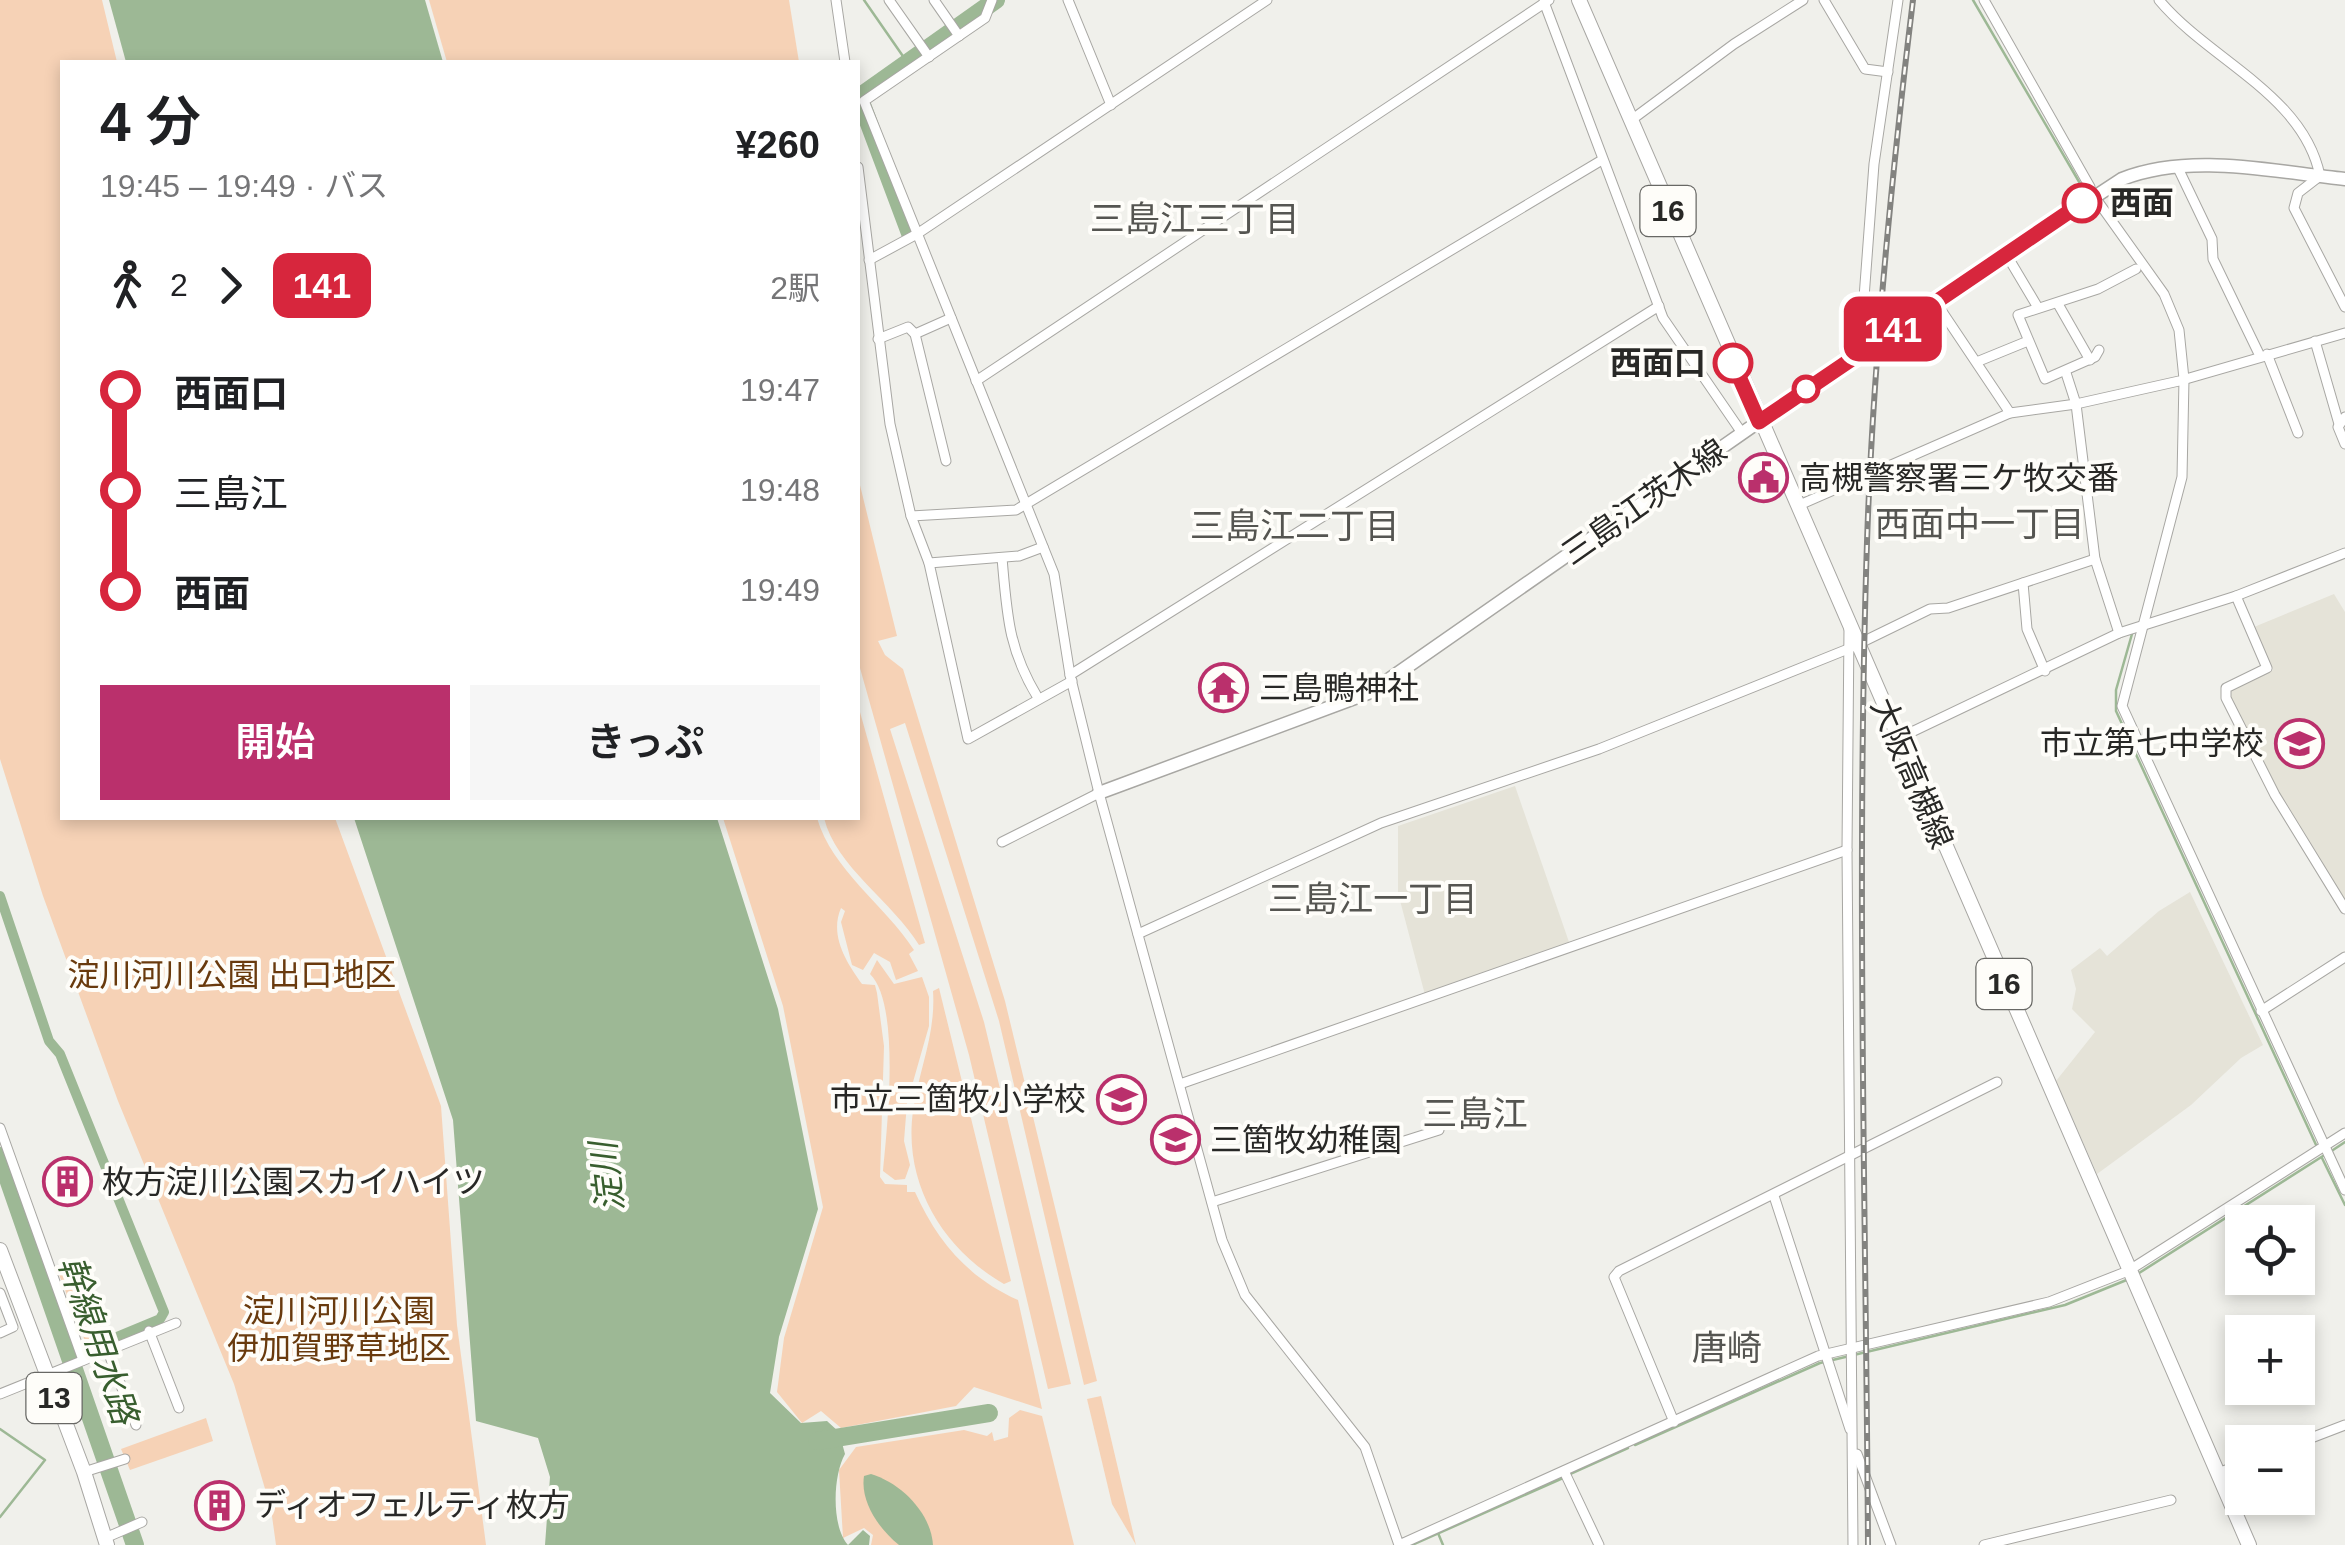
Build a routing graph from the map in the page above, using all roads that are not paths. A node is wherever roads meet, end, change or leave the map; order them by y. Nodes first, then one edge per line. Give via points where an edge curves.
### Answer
1 (836, 0) edge
2 (890, 0) edge
3 (934, 0) edge
4 (992, 0) edge
5 (1068, 0) edge
6 (1268, 0) edge
7 (1578, 0) edge
8 (1802, 0) edge
9 (1824, 0) edge
10 (1898, 0) edge
11 (1984, 0) edge
12 (2159, 0) edge
13 (1546, 1) edge
14 (959, 36) junction
15 (929, 57) junction
16 (846, 60) edge
17 (1888, 72) junction
18 (861, 97) edge
19 (1111, 104) junction
20 (1630, 121) junction
21 (1602, 160) junction
22 (2177, 166) junction
23 (2320, 176) junction
24 (2345, 179) edge
25 (860, 183) edge
26 (2091, 197) junction
27 (918, 234) junction
28 (2006, 254) junction
29 (870, 260) junction
30 (2136, 268) dead end
31 (1935, 301) junction
32 (2058, 304) junction
33 (1658, 306) junction
34 (2037, 306) junction
35 (2345, 307) edge
36 (951, 318) junction
37 (2341, 333) edge
38 (915, 334) junction
39 (878, 339) junction
40 (2028, 341) junction
41 (2315, 341) junction
42 (2345, 347) edge
43 (2100, 350) dead end
44 (1860, 351) junction
45 (2264, 356) junction
46 (2090, 360) junction
47 (1979, 362) junction
48 (2066, 373) junction
49 (2184, 379) junction
50 (976, 381) junction
51 (2076, 404) junction
52 (2010, 413) junction
53 (2342, 420) edge
54 (1759, 422) junction
55 (1742, 433) junction
56 (2298, 433) dead end
57 (2345, 444) edge
58 (946, 461) dead end
59 (1025, 504) junction
60 (1796, 507) junction
61 (911, 516) junction
62 (1042, 547) junction
63 (2345, 553) edge
64 (1002, 558) junction
65 (2095, 559) junction
66 (929, 563) junction
67 (2023, 583) junction
68 (2236, 596) junction
69 (2142, 625) junction
70 (2119, 634) junction
71 (1853, 647) junction
72 (2045, 672) junction
73 (1071, 678) junction
74 (1038, 698) junction
75 (1898, 740) junction
76 (1099, 793) junction
77 (1002, 842) dead end
78 (1846, 850) junction
79 (2345, 908) edge
80 (1138, 934) junction
81 (2345, 956) edge
82 (2261, 1011) junction
83 (1998, 1082) dead end
84 (1180, 1084) junction
85 (0, 1128) edge
86 (1439, 1130) dead end
87 (2345, 1132) edge
88 (2324, 1146) junction
89 (1852, 1156) junction
90 (2345, 1190) edge
91 (1774, 1196) junction
92 (1212, 1202) junction
93 (0, 1250) edge
94 (2128, 1271) junction
95 (0, 1292) edge
96 (176, 1323) dead end
97 (149, 1331) junction
98 (0, 1333) edge
99 (1853, 1347) junction
100 (107, 1350) junction
101 (1828, 1354) junction
102 (83, 1360) junction
103 (49, 1373) junction
104 (0, 1394) edge
105 (179, 1408) dead end
106 (1674, 1422) junction
107 (136, 1425) dead end
108 (2345, 1426) edge
109 (2315, 1437) edge
110 (1853, 1441) junction
111 (125, 1459) dead end
112 (1564, 1470) junction
113 (2225, 1470) edge
114 (87, 1471) junction
115 (2218, 1473) junction
116 (2172, 1500) dead end
117 (142, 1522) dead end
118 (107, 1539) edge
119 (1599, 1545) edge
120 (1853, 1545) edge
121 (1891, 1545) edge
122 (1984, 1545) edge
123 (2249, 1545) edge

1 - 16 street
2 - 15 street
3 - 14 street
4 - 14 street via 984,18
5 - 19 street
6 - 19 street
7 - 20 main road, 大阪高槻線 / 16
8 - 20 street
9 - 17 street via 1865,69
10 - 17 street
11 - 26 street
12 - 23 street via 2300,126
13 - 21 street
13 - 50 street
14 - 15 street
15 - 18 street
17 - 44 street
18 - 27 street
19 - 27 street
20 - 54 main road, 大阪高槻線 / 16
21 - 33 street
21 - 59 street
22 - 23 main road, 三島江茨木線
22 - 26 main road, 三島江茨木線 via 2143,171
22 - 45 street via 2212,240 2213,259
23 - 24 main road, 三島江茨木線
23 - 35 street via 2298,192 2294,208
25 - 29 street
26 - 28 main road, 三島江茨木線
26 - 49 street via 2164,294 2179,330
27 - 29 street
27 - 36 street
28 - 31 main road, 三島江茨木線
28 - 34 street
29 - 39 street
30 - 32 street
31 - 44 main road, 三島江茨木線
31 - 47 street
32 - 34 street
32 - 46 street
33 - 55 street
33 - 73 street
34 - 40 street via 2018,315
36 - 38 street
36 - 50 street
37 - 41 street
37 - 42 street
38 - 39 street via 908,327
38 - 58 street
39 - 61 street
40 - 47 street
40 - 48 street via 2045,380
41 - 45 street
41 - 53 street
43 - 46 street
44 - 54 main road, 三島江茨木線
45 - 49 street
45 - 56 street
46 - 48 street
47 - 52 street
48 - 51 street
49 - 51 street
49 - 69 street via 2182,477
50 - 59 street
51 - 52 street
51 - 65 street
52 - 60 street
53 - 57 street
54 - 55 main road, 三島江茨木線
54 - 60 main road, 大阪高槻線 / 16
55 - 76 main road, 三島江茨木線 via 1372,692
59 - 61 street via 1016,510
59 - 62 street
60 - 71 main road, 大阪高槻線 / 16
61 - 66 street
62 - 64 street
62 - 73 street via 1054,574
63 - 68 street
64 - 66 street
64 - 74 street via 1009,638
65 - 67 street
65 - 70 street
66 - 74 street via 968,739
67 - 71 street via 1930,608
67 - 72 street via 2027,630
68 - 69 street
68 - 79 street via 2268,668 2226,688 2226,698 2274,795
69 - 70 street
69 - 82 street via 2122,706
70 - 72 street
71 - 75 main road, 大阪高槻線 / 16
71 - 78 street
71 - 80 street via 1598,749 1381,823
72 - 75 street
73 - 74 street
73 - 76 street
75 - 94 main road, 大阪高槻線 / 16
76 - 77 street
76 - 80 street
78 - 84 street
78 - 89 street
80 - 84 street
81 - 82 street
82 - 88 street
83 - 89 street
84 - 92 street
85 - 102 street
86 - 92 street
87 - 88 street
88 - 90 street
88 - 94 street
89 - 91 street
89 - 99 street
91 - 101 street
91 - 106 street via 1614,1277
92 - 112 street via 1245,1295 1365,1447 1399,1545
93 - 103 main road, 13
94 - 99 street via 2050,1302
94 - 115 main road, 大阪高槻線 / 16
95 - 98 street via 13,1328
96 - 97 street
97 - 100 street
97 - 105 street
99 - 101 street
99 - 110 street
100 - 102 street
100 - 107 street
101 - 106 street
101 - 110 street
102 - 103 street
103 - 104 street
103 - 114 main road, 13
106 - 112 street
108 - 109 street
110 - 120 street
110 - 121 street
111 - 114 street
112 - 119 street
113 - 115 street
114 - 118 main road, 13
115 - 123 main road, 大阪高槻線 / 16
116 - 122 street
117 - 118 street

